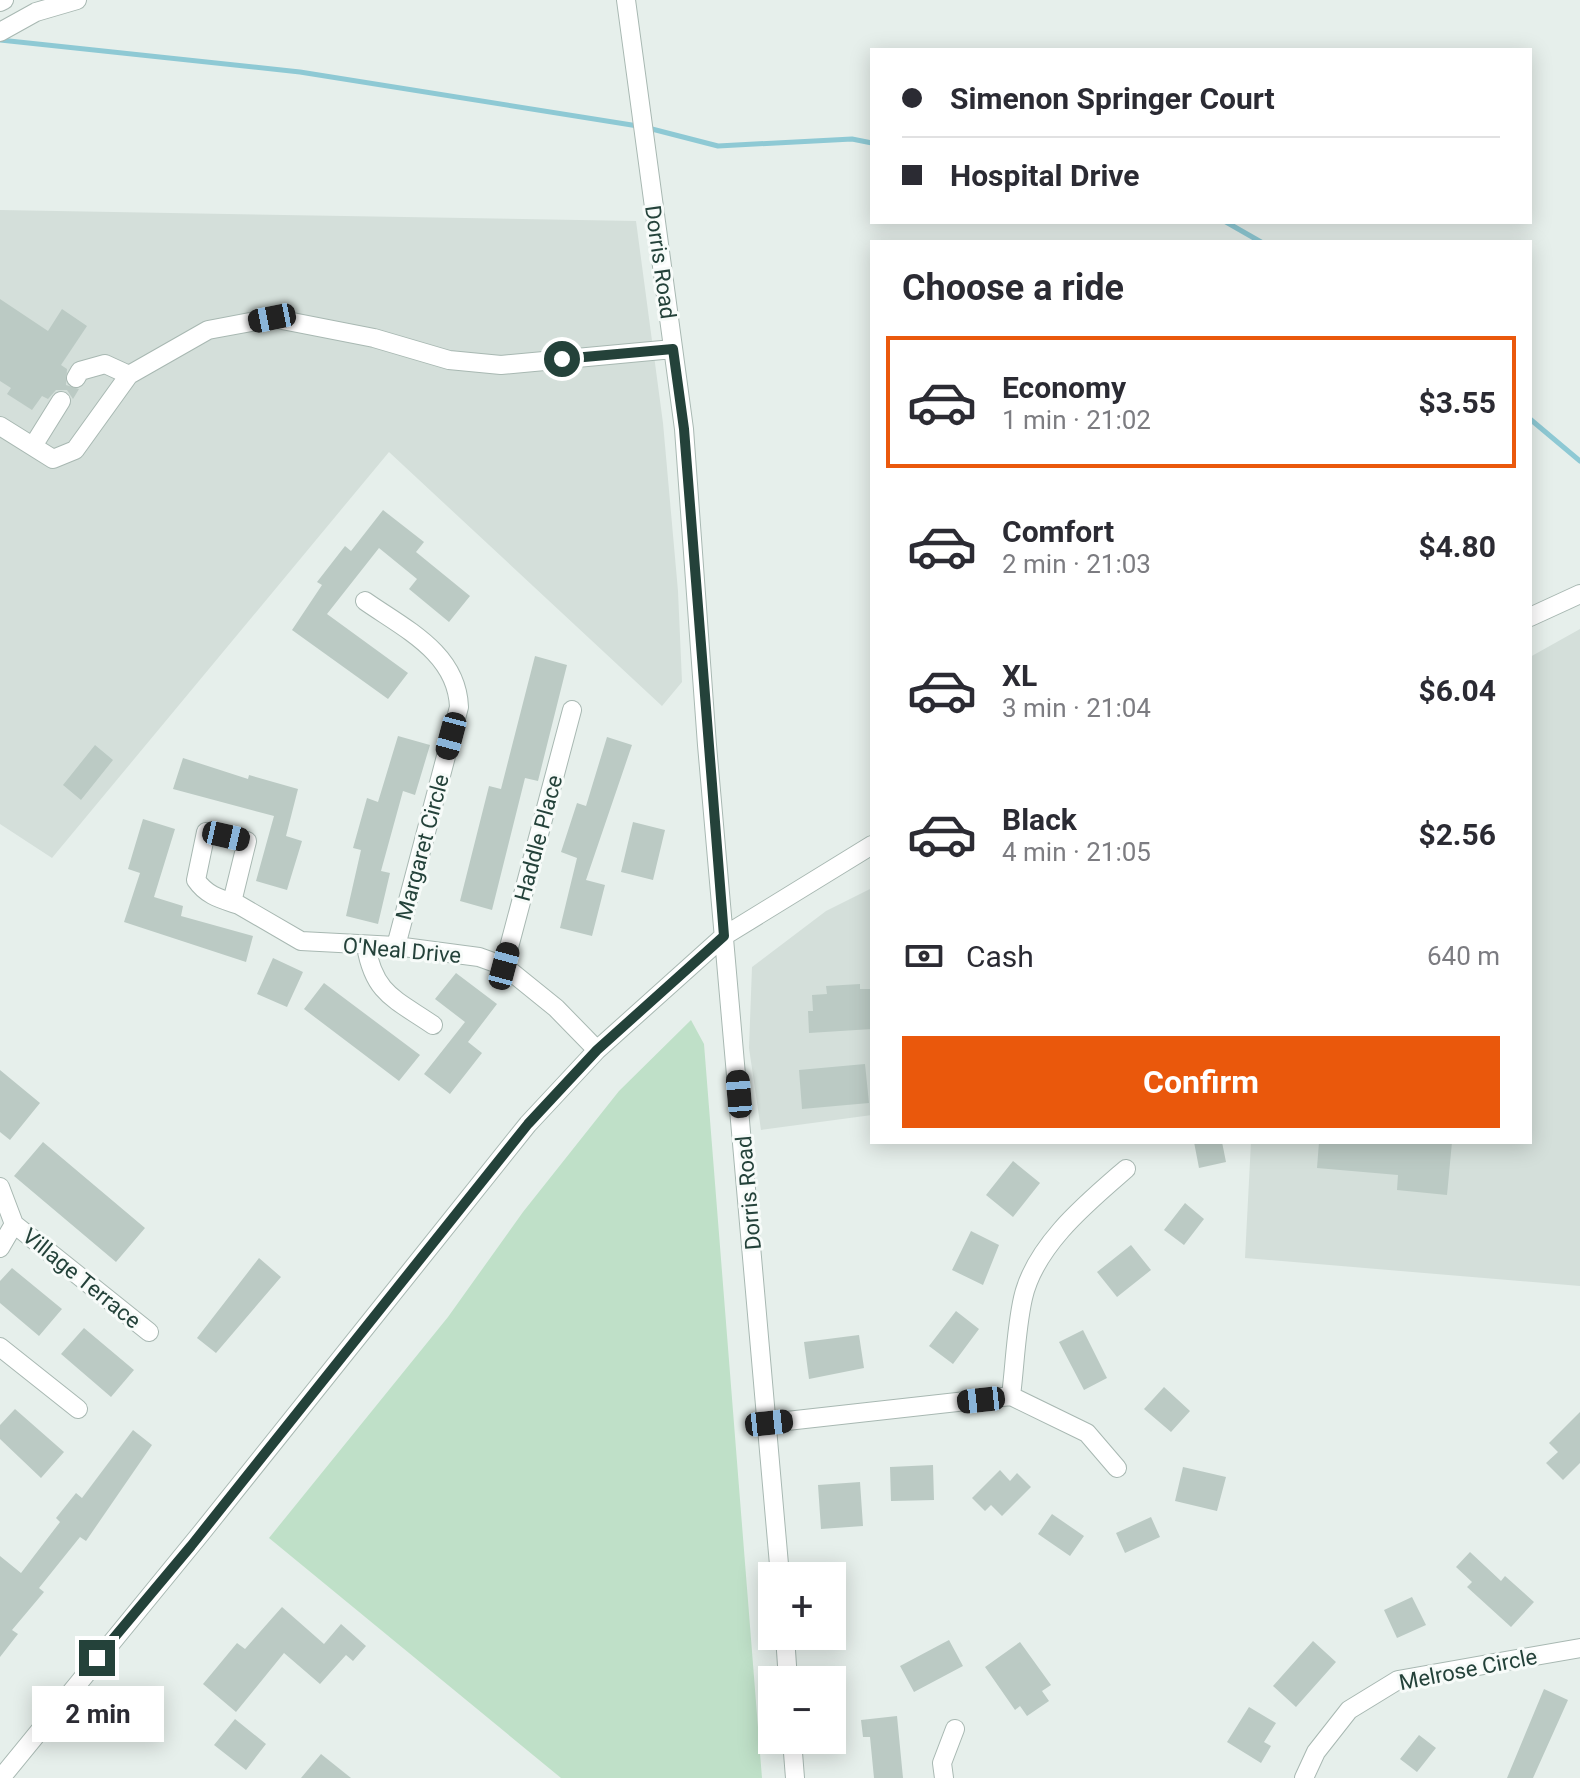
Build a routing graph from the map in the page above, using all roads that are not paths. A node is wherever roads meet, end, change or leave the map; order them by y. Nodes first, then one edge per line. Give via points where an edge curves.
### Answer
1 (77, 0) edge
2 (626, 0) edge
3 (0, 32) edge
4 (673, 349) junction
5 (129, 375) junction
6 (76, 378) dead end
7 (61, 401) dead end
8 (0, 426) edge
9 (33, 446) junction
10 (1580, 594) edge
11 (365, 601) dead end
12 (1532, 616) edge
13 (572, 710) dead end
14 (870, 846) edge
15 (232, 902) dead end
16 (724, 936) junction
17 (366, 946) junction
18 (396, 946) junction
19 (504, 966) junction
20 (433, 1025) dead end
21 (597, 1050) junction
22 (1126, 1169) dead end
23 (0, 1187) edge
24 (14, 1224) junction
25 (0, 1248) edge
26 (149, 1332) dead end
27 (0, 1347) edge
28 (1011, 1396) junction
29 (78, 1409) dead end
30 (769, 1423) junction
31 (1117, 1468) dead end
32 (779, 1562) edge
33 (1580, 1648) edge
34 (955, 1729) dead end
35 (793, 1754) edge
36 (1, 1778) edge
37 (795, 1778) edge
38 (944, 1778) edge
39 (1304, 1778) edge

1 - 3 street via 36,12
2 - 4 street, Dorris Road
4 - 5 street via 501,365 449,360 374,338 272,318 208,330
4 - 16 street, Dorris Road via 684,429
5 - 6 street via 105,364 80,371
5 - 9 street via 75,450 53,459
7 - 9 street
8 - 9 street
10 - 12 street
11 - 18 street, Margaret Circle via 430,647 446,662 458,686 459,707
13 - 19 street, Haddle Place
14 - 16 street
15 - 17 street, O'Neal Drive via 301,941
16 - 21 street
16 - 30 street, Dorris Road
17 - 18 street, O'Neal Drive
17 - 20 street via 380,989
18 - 19 street, O'Neal Drive via 479,957
19 - 21 street, O'Neal Drive
21 - 36 street via 528,1124
22 - 28 street via 1051,1241 1023,1295
23 - 24 street, Village Terrace
24 - 25 street, Village Terrace
24 - 26 street, Village Terrace
27 - 29 street
28 - 30 street
28 - 31 street via 1087,1433
30 - 32 street, Dorris Road
33 - 39 street, Melrose Circle via 1398,1680 1349,1710 1316,1752
34 - 38 street via 942,1763
35 - 37 street

